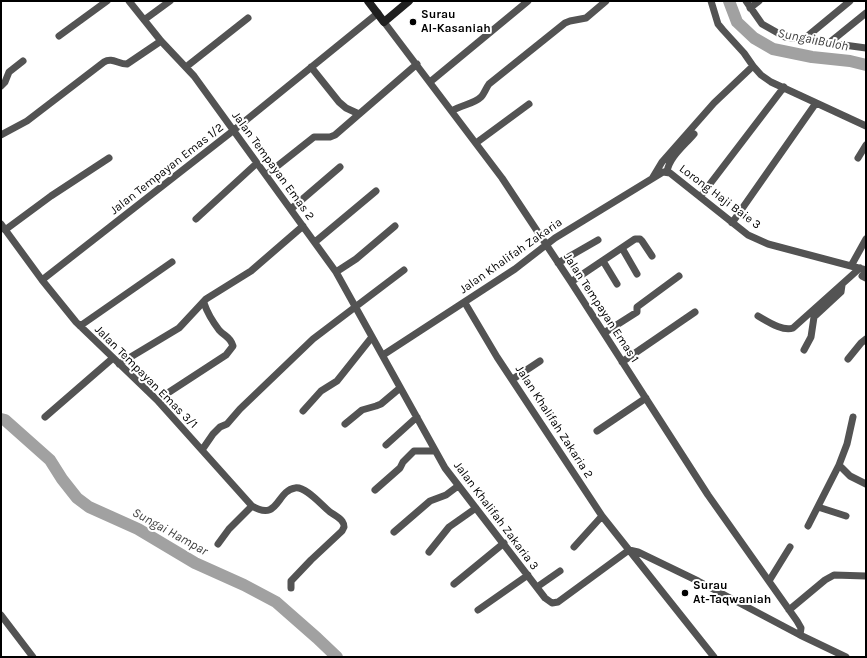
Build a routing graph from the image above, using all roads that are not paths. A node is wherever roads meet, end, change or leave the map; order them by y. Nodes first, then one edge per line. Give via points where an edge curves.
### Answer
1 (107, 1) edge
2 (129, 1) edge
3 (170, 1) edge
4 (368, 1) edge
5 (409, 1) edge
6 (528, 1) edge
7 (606, 1) edge
8 (711, 1) edge
9 (746, 1) edge
10 (759, 1) edge
11 (850, 1) edge
12 (750, 8) junction
13 (866, 12) edge
14 (378, 13) junction
15 (248, 18) dead end
16 (144, 20) junction
17 (384, 22) junction
18 (59, 36) dead end
19 (804, 40) junction
20 (161, 41) junction
21 (829, 43) junction
22 (866, 48) edge
23 (23, 60) dead end
24 (417, 64) junction
25 (753, 66) junction
26 (186, 67) junction
27 (311, 67) junction
28 (430, 82) junction
29 (1, 86) edge
30 (784, 87) junction
31 (816, 103) junction
32 (529, 104) dead end
33 (452, 111) junction
34 (359, 114) junction
35 (866, 126) edge
36 (234, 130) junction
37 (694, 134) dead end
38 (1, 135) edge
39 (476, 143) junction
40 (866, 145) edge
41 (109, 158) dead end
42 (858, 158) dead end
43 (258, 163) junction
44 (340, 167) dead end
45 (666, 172) junction
46 (266, 175) junction
47 (654, 177) junction
48 (376, 191) dead end
49 (700, 197) junction
50 (291, 209) junction
51 (196, 219) dead end
52 (732, 223) junction
53 (303, 226) junction
54 (395, 226) dead end
55 (5, 229) edge
56 (1, 237) edge
57 (866, 239) edge
58 (598, 240) dead end
59 (314, 242) junction
60 (546, 246) junction
61 (622, 248) junction
62 (652, 256) dead end
63 (603, 261) junction
64 (172, 262) dead end
65 (558, 263) junction
66 (851, 266) junction
67 (404, 270) dead end
68 (336, 272) junction
69 (864, 273) edge
70 (637, 274) dead end
71 (679, 276) dead end
72 (42, 280) junction
73 (571, 282) junction
74 (617, 284) dead end
75 (842, 285) junction
76 (204, 303) junction
77 (465, 303) junction
78 (356, 307) junction
79 (696, 312) dead end
80 (758, 316) dead end
81 (80, 326) junction
82 (604, 333) junction
83 (372, 337) junction
84 (866, 339) edge
85 (804, 350) dead end
86 (383, 355) junction
87 (113, 358) junction
88 (848, 359) dead end
89 (540, 361) dead end
90 (622, 362) junction
91 (119, 364) junction
92 (513, 379) junction
93 (400, 388) junction
94 (646, 398) junction
95 (157, 400) junction
96 (304, 411) dead end
97 (45, 417) dead end
98 (417, 417) junction
99 (852, 417) dead end
100 (345, 424) dead end
101 (597, 431) dead end
102 (386, 445) dead end
103 (202, 450) junction
104 (435, 451) junction
105 (839, 465) junction
106 (866, 484) edge
107 (458, 486) junction
108 (375, 490) dead end
109 (252, 506) junction
110 (818, 507) junction
111 (476, 508) junction
112 (602, 516) junction
113 (846, 516) dead end
114 (808, 526) dead end
115 (394, 532) dead end
116 (504, 543) junction
117 (218, 544) dead end
118 (574, 547) dead end
119 (790, 547) dead end
120 (629, 550) junction
121 (429, 552) dead end
122 (560, 571) dead end
123 (528, 575) junction
124 (866, 576) edge
125 (769, 581) junction
126 (454, 584) dead end
127 (536, 587) junction
128 (291, 588) dead end
129 (478, 610) dead end
130 (789, 610) junction
131 (1, 615) edge
132 (800, 635) junction
133 (33, 657) edge
134 (714, 657) edge
135 (846, 657) edge

1 - 18 street
2 - 16 street, Jalan Tempayan Emas 2
3 - 16 street
4 - 14 street, Jalan Tempayan Emas 1
5 - 17 street
6 - 28 street
7 - 33 street via 586,18 565,23 489,84 476,101
8 - 25 street via 718,24
9 - 12 street
10 - 12 street
11 - 19 street
12 - 19 street via 762,24 785,37
13 - 21 street
14 - 17 street, Jalan Tempayan Emas 1
14 - 27 street, Jalan Tempayan Emas 1/2
15 - 26 street
16 - 20 street, Jalan Tempayan Emas 2
17 - 24 street, Jalan Tempayan Emas 1
19 - 21 street
20 - 26 street, Jalan Tempayan Emas 2
20 - 38 street via 127,64 109,60 104,62 27,121
21 - 22 street
23 - 29 street via 9,72
24 - 28 street, Jalan Tempayan Emas 1
24 - 34 street
25 - 30 street via 766,78
25 - 47 street via 714,103 662,162
26 - 36 street, Jalan Tempayan Emas 2
27 - 34 street via 339,102
27 - 36 street, Jalan Tempayan Emas 1/2
28 - 33 street, Jalan Tempayan Emas 1
30 - 31 street
30 - 49 street
31 - 35 street
31 - 52 street
32 - 39 street
33 - 39 street, Jalan Tempayan Emas 1
34 - 46 street via 333,136 314,138
36 - 43 street, Jalan Tempayan Emas 2
36 - 72 street, Jalan Tempayan Emas 1/2
37 - 45 street via 672,159
39 - 60 street, Jalan Tempayan Emas 1
40 - 42 street
41 - 55 street
43 - 46 street, Jalan Tempayan Emas 2
43 - 51 street
44 - 50 street
45 - 47 street, Lorong Haji Baie 3
45 - 49 street, Lorong Haji Baie 3
46 - 50 street, Jalan Tempayan Emas 2
47 - 60 street, Jalan Khalifah Zakaria
48 - 59 street
49 - 52 street, Lorong Haji Baie 3
50 - 53 street, Jalan Tempayan Emas 2
52 - 66 street, Lorong Haji Baie 3 via 748,235 768,244
53 - 59 street, Jalan Tempayan Emas 2
53 - 76 street via 251,271 206,299
54 - 68 street via 356,260
55 - 56 street
55 - 72 street, Jalan Tempayan Emas 3/1
57 - 66 street
58 - 65 street
59 - 68 street, Jalan Tempayan Emas 2
60 - 65 street, Jalan Tempayan Emas 1
60 - 77 street, Jalan Khalifah Zakaria
61 - 62 street via 635,239 640,239
61 - 63 street
61 - 70 street
63 - 73 street
63 - 74 street
64 - 81 street
65 - 73 street, Jalan Tempayan Emas 1
66 - 69 street, Lorong Haji Baie 3
67 - 78 street
68 - 78 street, Jalan Tempayan Emas 2
69 - 75 street
71 - 82 street via 637,306 637,312
72 - 81 street, Jalan Tempayan Emas 3/1
73 - 82 street, Jalan Tempayan Emas 1
75 - 80 street via 789,330
75 - 85 street via 841,292 814,317 811,337
76 - 91 street via 179,328
76 - 95 street via 207,312 220,330 228,336 233,346 226,355
77 - 86 street, Jalan Khalifah Zakaria
77 - 92 street, Jalan Khalifah Zakaria 2
78 - 83 street, Jalan Tempayan Emas 2
78 - 103 street via 313,339 227,424 220,427
79 - 90 street
81 - 87 street, Jalan Tempayan Emas 3/1
82 - 90 street, Jalan Tempayan Emas 1
83 - 86 street, Jalan Tempayan Emas 2
83 - 96 street via 337,381 321,391
84 - 88 street
86 - 93 street, Jalan Khalifah Zakaria 3
87 - 91 street, Jalan Tempayan Emas 3/1
87 - 97 street
89 - 92 street
90 - 94 street, Jalan Tempayan Emas 1
91 - 95 street, Jalan Tempayan Emas 3/1
92 - 112 street, Jalan Khalifah Zakaria 2
93 - 98 street, Jalan Khalifah Zakaria 3
93 - 100 street via 381,404 362,410
94 - 101 street
94 - 125 street, Jalan Tempayan Emas 1 via 708,495
95 - 103 street, Jalan Tempayan Emas 3/1
98 - 102 street
98 - 104 street, Jalan Khalifah Zakaria 3
99 - 105 street via 847,444
103 - 109 street, Jalan Tempayan Emas 3/1
104 - 107 street, Jalan Khalifah Zakaria 3
104 - 108 street via 414,451 400,468
105 - 106 street via 850,476
105 - 110 street
107 - 111 street, Jalan Khalifah Zakaria 3
107 - 115 street via 446,495 430,501
109 - 117 street
109 - 128 street via 263,511 268,510 289,491 300,488 344,523 342,532 291,581
110 - 113 street
110 - 114 street
111 - 116 street, Jalan Khalifah Zakaria 3
111 - 121 street via 449,527
112 - 118 street
112 - 120 street, Jalan Khalifah Zakaria 2
116 - 123 street, Jalan Khalifah Zakaria 3
116 - 126 street
119 - 125 street
120 - 127 street, Jalan Khalifah Zakaria 3 via 558,602 548,601
120 - 132 street via 698,581
120 - 134 street, Jalan Khalifah Zakaria 2
122 - 127 street
123 - 127 street, Jalan Khalifah Zakaria 3
123 - 129 street
124 - 130 street via 834,574
125 - 130 street, Jalan Tempayan Emas 1
130 - 132 street, Jalan Tempayan Emas 1 via 800,626
131 - 133 street
132 - 135 street

